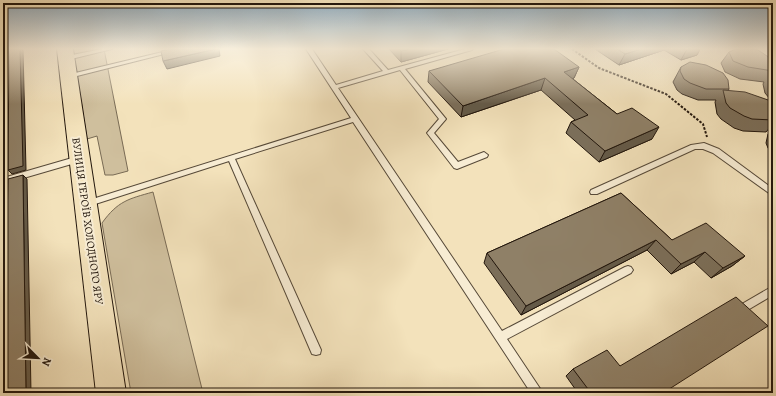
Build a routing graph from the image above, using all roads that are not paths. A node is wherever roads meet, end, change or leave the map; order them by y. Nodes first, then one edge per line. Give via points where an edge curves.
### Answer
1 (3, 67) edge
2 (68, 67) edge
3 (321, 67) edge
4 (383, 67) edge
5 (401, 68) joint
6 (387, 72) junction
7 (3, 82) edge
8 (334, 87) junction
9 (354, 119) junction
10 (484, 155) dead end
11 (231, 158) junction
12 (80, 159) junction
13 (3, 181) edge
14 (594, 192) dead end
15 (773, 193) edge
16 (86, 204) junction
17 (628, 270) dead end
18 (773, 290) edge
19 (738, 311) edge
20 (500, 338) junction
21 (316, 350) dead end
22 (111, 393) edge
23 (538, 393) edge

1 - 7 lane
2 - 12 main road, ВУЛИЦЯ ГЕРОЇВ ХОЛОДНОГО ЯРУ
3 - 8 lane
4 - 6 lane
5 - 6 lane
5 - 10 lane via 443,119 430,134 457,166
6 - 8 lane
8 - 9 lane
9 - 11 lane
9 - 20 lane
11 - 16 lane
11 - 21 lane
12 - 13 lane
12 - 16 main road, ВУЛИЦЯ ГЕРОЇВ ХОЛОДНОГО ЯРУ
14 - 15 lane via 694,147 704,146 716,151
16 - 22 main road, ВУЛИЦЯ ГЕРОЇВ ХОЛОДНОГО ЯРУ
17 - 20 lane
18 - 19 lane
20 - 23 lane

